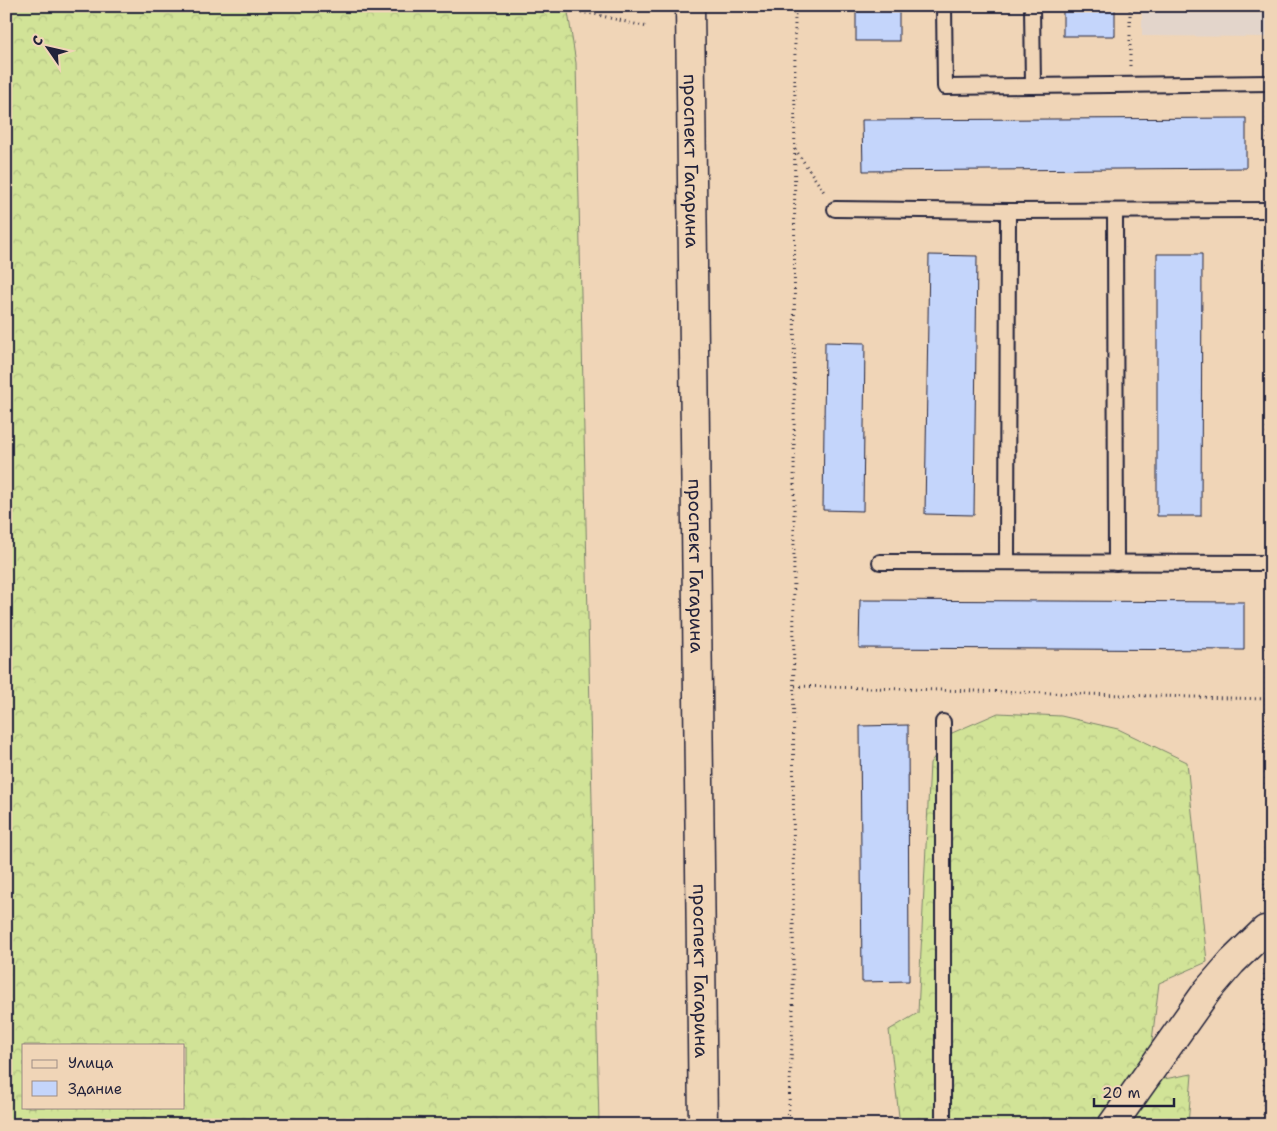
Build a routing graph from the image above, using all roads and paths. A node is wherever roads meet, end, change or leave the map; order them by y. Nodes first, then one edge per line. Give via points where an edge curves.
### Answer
1 (526, 6) edge
2 (690, 6) edge
3 (795, 6) edge
4 (944, 6) edge
5 (1032, 6) edge
6 (1130, 6) edge
7 (647, 27) dead end
8 (1270, 83) edge
9 (1130, 85) junction
10 (1032, 86) junction
11 (795, 149) junction
12 (835, 209) joint
13 (1269, 210) edge
14 (1008, 211) junction
15 (1115, 211) junction
16 (1007, 561) junction
17 (880, 562) dead end
18 (1116, 563) junction
19 (1269, 563) edge
20 (795, 686) junction
21 (1266, 700) junction
22 (943, 722) dead end
23 (1265, 930) junction
24 (703, 1125) edge
25 (788, 1125) edge
26 (943, 1125) edge
27 (1112, 1125) edge
28 (1264, 1125) edge

1 - 7 path via 594,14
2 - 24 main road, проспект Гагарина
3 - 11 path
4 - 10 lane via 945,87
5 - 10 lane
6 - 9 path
8 - 9 lane
8 - 13 path
9 - 10 lane
11 - 12 path
11 - 20 path
12 - 14 lane
13 - 15 lane
13 - 19 path
14 - 15 lane
14 - 16 lane
15 - 18 lane
16 - 17 lane
16 - 18 lane
18 - 19 lane
19 - 21 path
20 - 21 path
20 - 25 path via 793,1021
21 - 23 path
22 - 26 lane
23 - 27 main road via 1206,991
23 - 28 path

